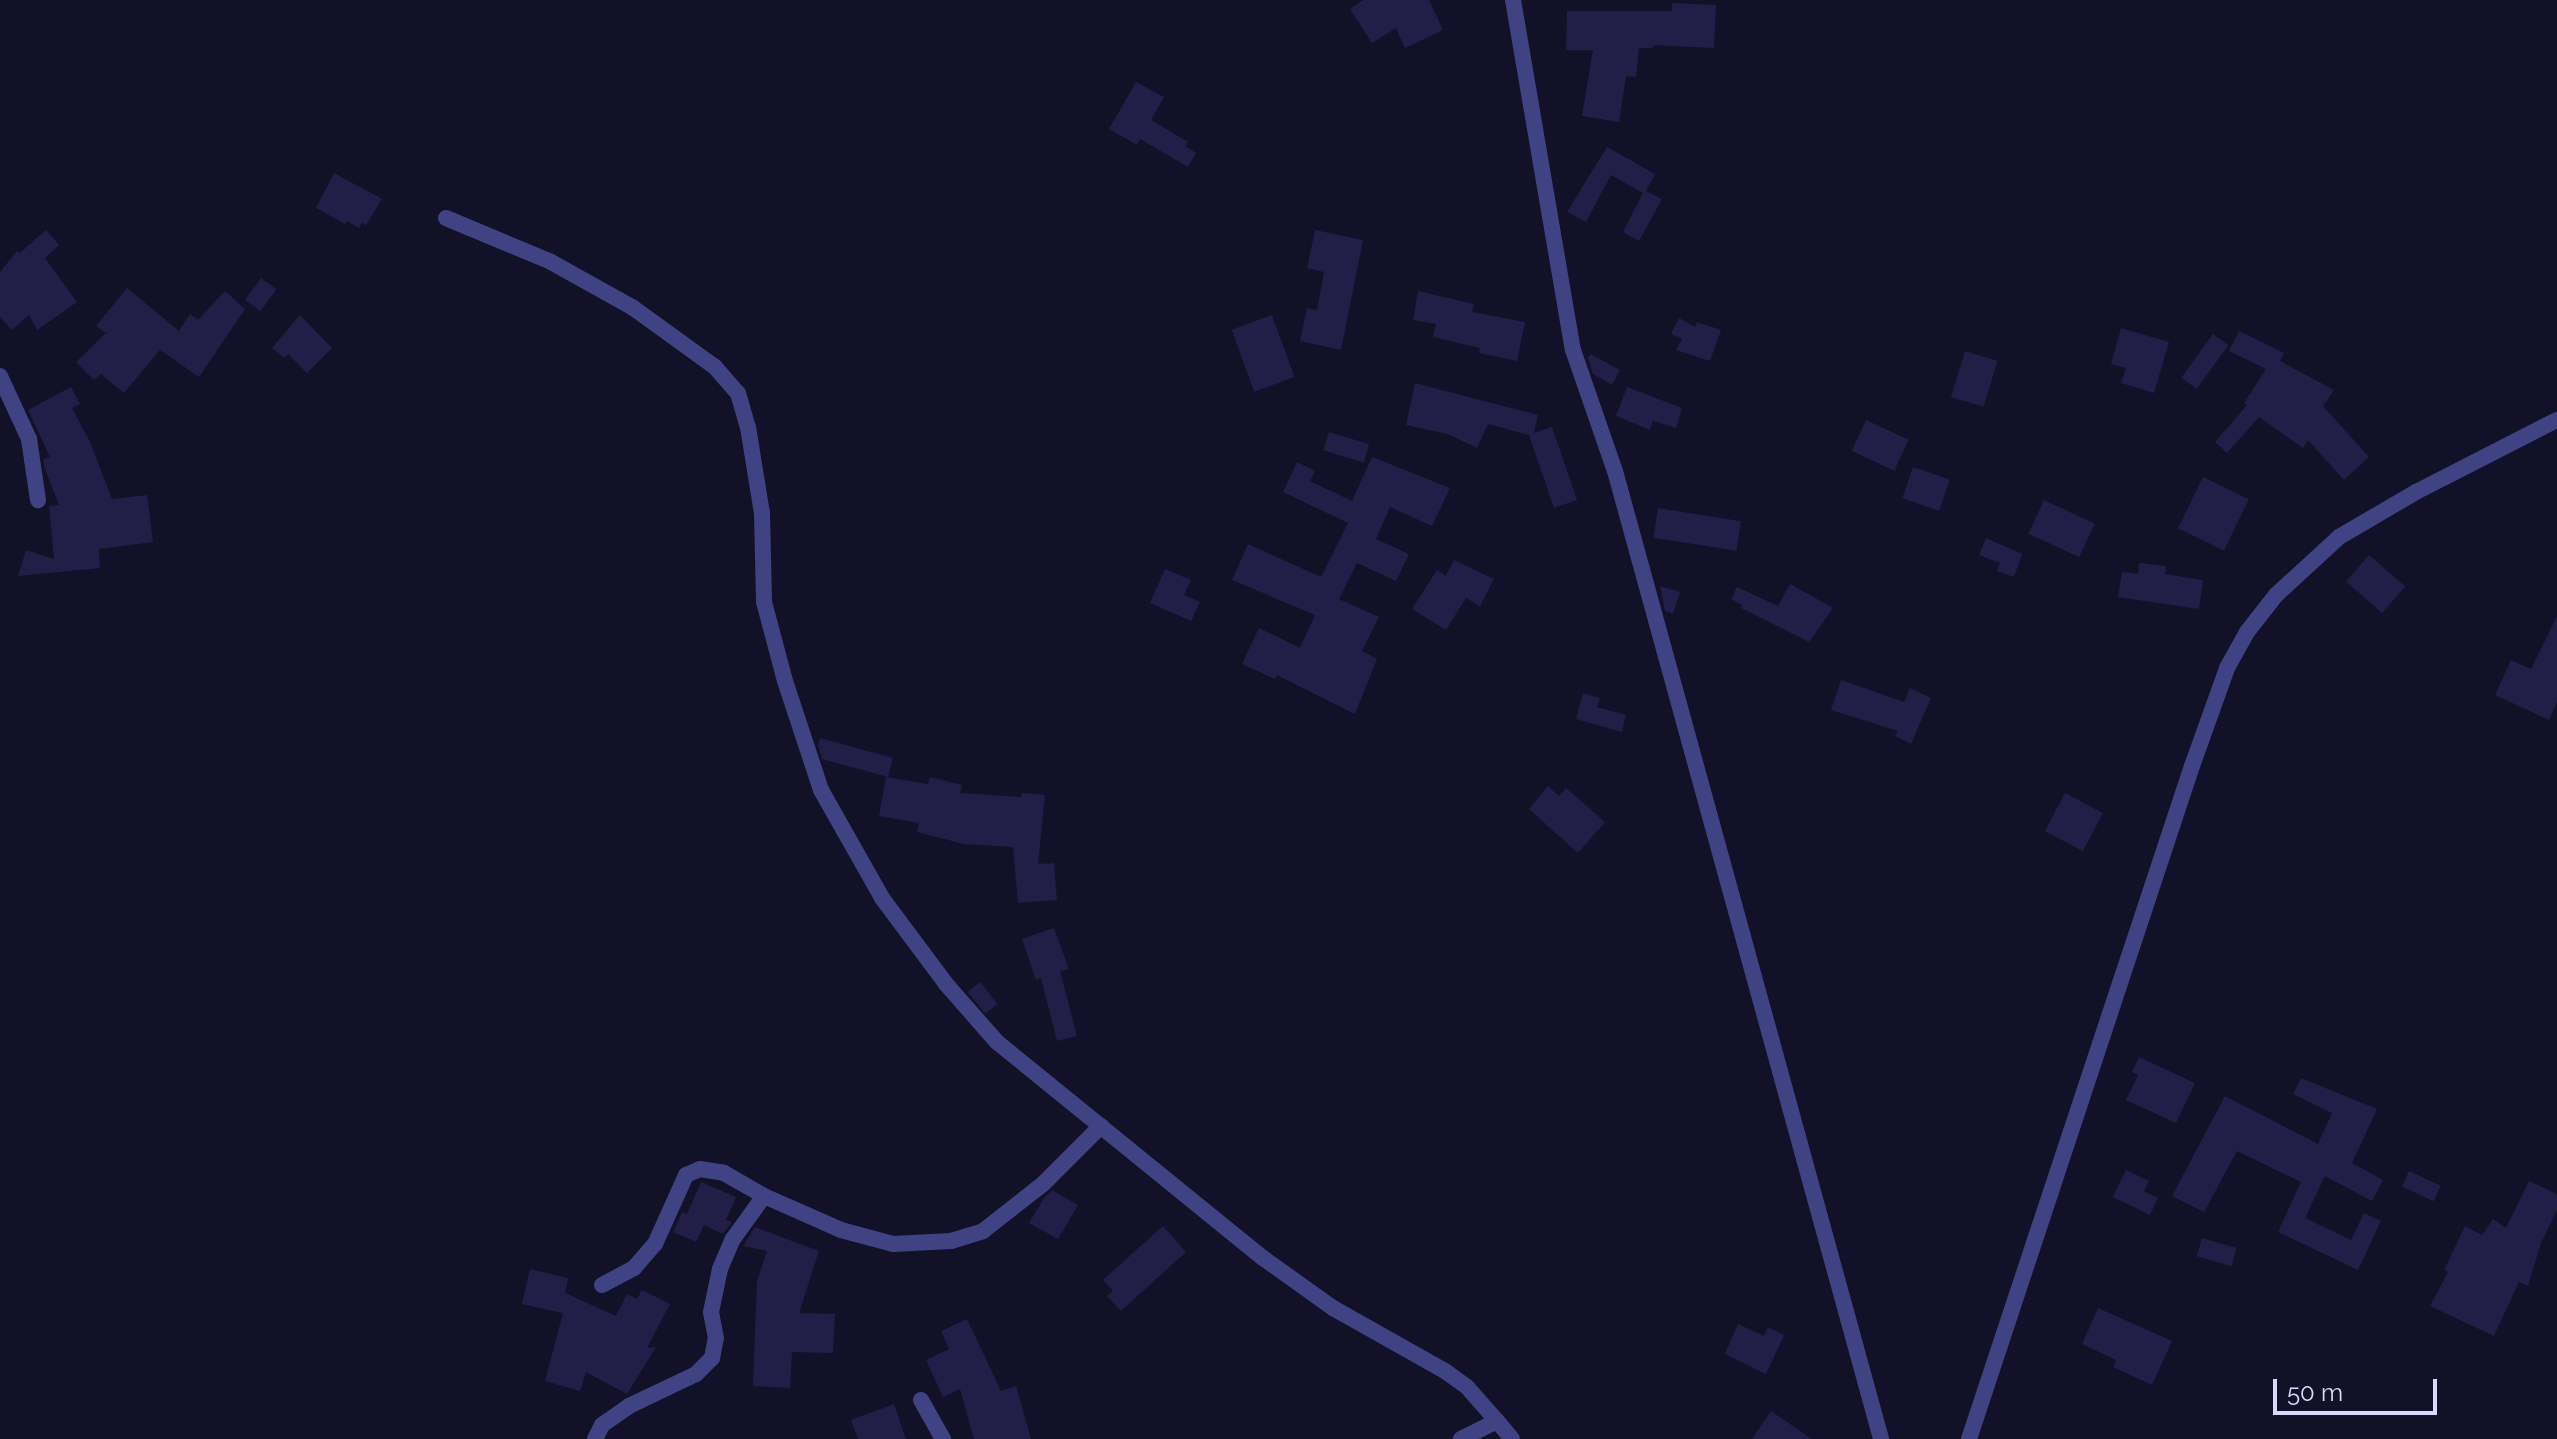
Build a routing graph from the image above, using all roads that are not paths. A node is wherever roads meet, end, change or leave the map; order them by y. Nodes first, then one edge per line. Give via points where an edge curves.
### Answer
1 (1513, 0) edge
2 (446, 218) dead end
3 (0, 376) edge
4 (2557, 420) edge
5 (38, 500) dead end
6 (1101, 1126) junction
7 (764, 1196) junction
8 (602, 1285) dead end
9 (921, 1400) dead end
10 (1497, 1421) junction
11 (595, 1439) edge
12 (943, 1439) edge
13 (1461, 1439) edge
14 (1512, 1439) edge
15 (1881, 1439) edge
16 (1969, 1439) edge

1 - 15 street via 1573,350 1615,471
2 - 6 street via 551,262 632,307 715,367 738,393 762,513 764,602 821,790 882,898 946,984 997,1042
3 - 5 street via 29,439
4 - 16 street via 2339,537 2276,595 2247,632 2227,668 2192,766
6 - 7 street via 1031,1194 983,1231 951,1241 893,1244 841,1230
6 - 10 street via 1333,1308 1467,1387
7 - 8 street via 724,1173 700,1169 686,1175 655,1244 634,1268
7 - 11 street via 733,1239 720,1269 711,1312 716,1338 712,1358 696,1374 629,1406 602,1425
9 - 12 street
10 - 13 street
10 - 14 street

